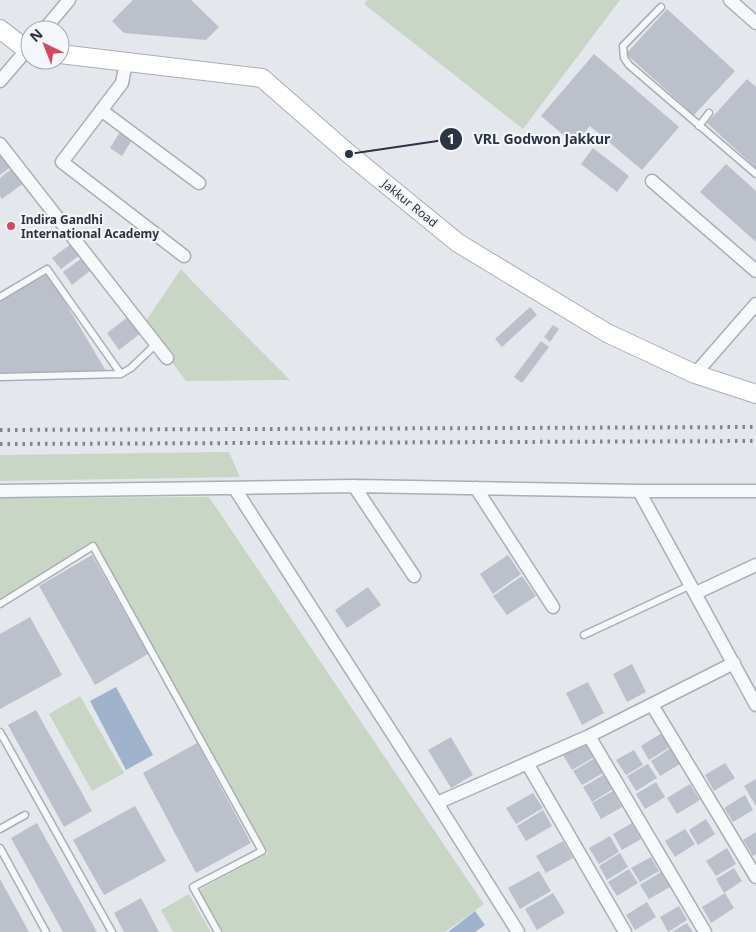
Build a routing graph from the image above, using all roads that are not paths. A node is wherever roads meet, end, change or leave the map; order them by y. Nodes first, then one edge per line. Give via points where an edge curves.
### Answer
1 (69, 0) edge
2 (730, 0) edge
3 (661, 6) dead end
4 (52, 20) edge
5 (756, 23) edge
6 (0, 29) edge
7 (20, 43) edge
8 (70, 55) edge
9 (20, 59) edge
10 (126, 62) junction
11 (0, 81) edge
12 (101, 110) junction
13 (709, 113) dead end
14 (699, 126) junction
15 (0, 144) edge
16 (756, 174) edge
17 (652, 181) dead end
18 (199, 183) dead end
19 (184, 256) dead end
20 (756, 271) edge
21 (0, 297) edge
22 (756, 304) edge
23 (156, 344) junction
24 (167, 358) dead end
25 (121, 374) junction
26 (695, 374) junction
27 (0, 376) edge
28 (756, 394) edge
29 (354, 486) junction
30 (476, 488) junction
31 (235, 489) junction
32 (0, 491) edge
33 (639, 491) junction
34 (756, 491) edge
35 (756, 565) edge
36 (414, 576) dead end
37 (693, 589) junction
38 (0, 604) edge
39 (553, 607) dead end
40 (584, 635) dead end
41 (734, 663) junction
42 (652, 705) junction
43 (756, 705) edge
44 (0, 732) edge
45 (589, 736) junction
46 (527, 763) junction
47 (437, 803) junction
48 (25, 815) dead end
49 (0, 829) edge
50 (0, 848) edge
51 (756, 877) edge
52 (46, 932) edge
53 (112, 932) edge
54 (218, 932) edge
55 (518, 932) edge
56 (625, 932) edge
57 (705, 932) edge

1 - 4 street
2 - 5 street
3 - 14 lane via 623,46 624,58
6 - 7 street
8 - 10 street, Jakkur Road
9 - 11 street
10 - 12 street via 122,83
10 - 26 street, Jakkur Road via 262,78 458,243 607,333
12 - 18 street
12 - 19 street via 62,162
13 - 14 lane
14 - 16 lane
15 - 23 street
17 - 20 street
21 - 25 lane via 47,269
22 - 26 street
23 - 24 street
23 - 25 lane
25 - 27 lane
26 - 28 street, Jakkur Road
29 - 30 street
29 - 31 street
29 - 36 street
30 - 33 street
30 - 39 street
31 - 32 street
31 - 47 street
33 - 34 street
33 - 37 street
35 - 37 street
37 - 40 lane
37 - 41 street
38 - 54 lane via 93,546 262,851 193,887
41 - 42 street
41 - 43 street
42 - 45 street
42 - 51 street
44 - 53 lane
45 - 46 street
45 - 57 street
46 - 47 street
46 - 56 street
47 - 55 street
48 - 49 lane
50 - 52 lane

